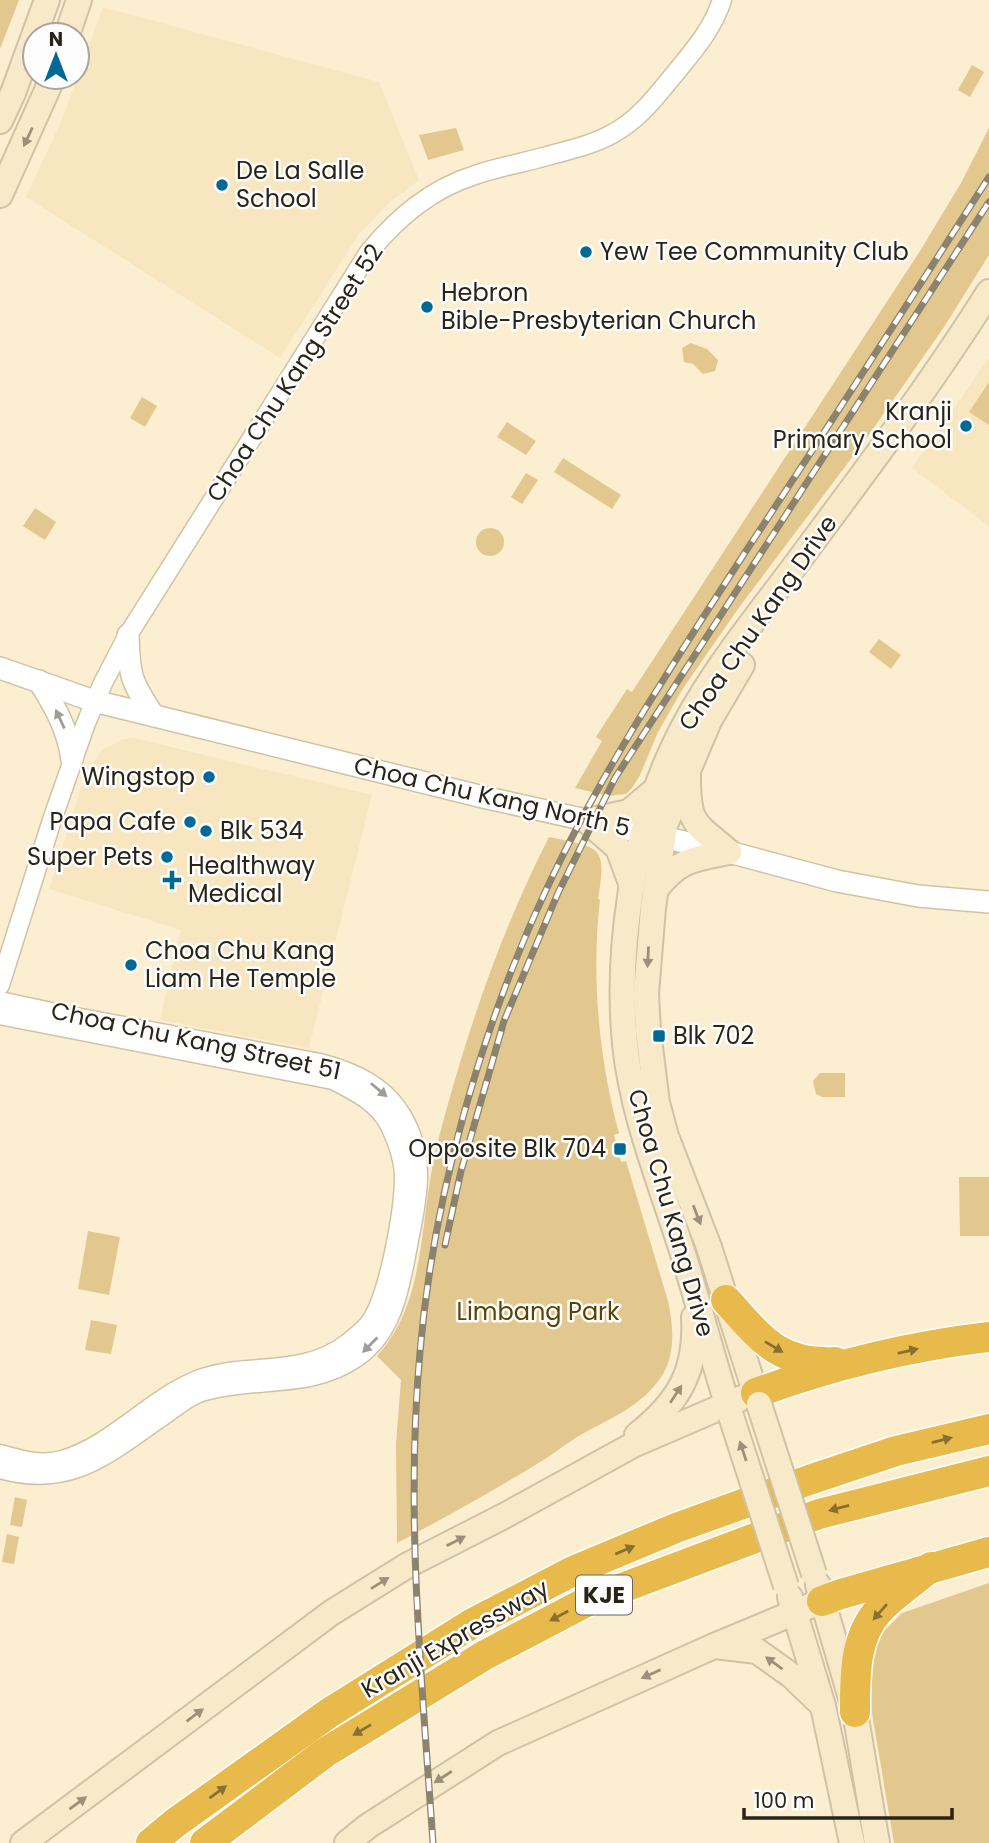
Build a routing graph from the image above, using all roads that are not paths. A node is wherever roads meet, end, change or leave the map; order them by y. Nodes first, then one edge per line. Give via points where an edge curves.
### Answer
1 (47, 0) edge
2 (79, 0) edge
3 (722, 0) edge
4 (72, 21) edge
5 (47, 91) edge
6 (0, 121) edge
7 (0, 195) edge
8 (989, 292) edge
9 (989, 322) edge
10 (128, 635) junction
11 (0, 668) edge
12 (39, 681) junction
13 (94, 701) junction
14 (153, 715) junction
15 (72, 760) junction
16 (688, 768) junction
17 (654, 791) junction
18 (587, 821) junction
19 (653, 835) junction
20 (729, 852) junction
21 (644, 888) junction
22 (989, 902) edge
23 (0, 985) edge
24 (0, 1000) edge
25 (0, 1015) edge
26 (692, 1285) junction
27 (726, 1300) junction
28 (989, 1336) edge
29 (868, 1360) junction
30 (757, 1398) junction
31 (729, 1410) junction
32 (989, 1429) edge
33 (633, 1445) junction
34 (0, 1454) edge
35 (0, 1469) edge
36 (989, 1471) edge
37 (989, 1552) edge
38 (931, 1567) junction
39 (818, 1588) junction
40 (795, 1612) junction
41 (714, 1646) junction
42 (823, 1706) junction
43 (855, 1712) junction
44 (23, 1843) edge
45 (151, 1843) edge
46 (205, 1843) edge
47 (347, 1843) edge
48 (852, 1843) edge
49 (877, 1843) edge

1 - 6 main road
2 - 4 main road
3 - 10 street, Choa Chu Kang Street 52 via 702,40 649,105 613,134 453,184 418,203 388,229 356,272
5 -> 7 main road
8 - 17 main road, Choa Chu Kang Drive via 951,352 699,700
9 - 16 main road, Choa Chu Kang Drive via 734,675
10 - 13 street, Choa Chu Kang Street 52
10 - 14 street via 134,687
11 - 12 street, Choa Chu Kang North 5
12 - 13 street, Choa Chu Kang North 5
15 -> 12 street via 60,717
13 - 14 street, Choa Chu Kang North 5
13 - 15 street
14 - 18 street, Choa Chu Kang North 5
15 - 23 street
16 - 19 main road, Choa Chu Kang Drive via 665,825
16 - 20 main road via 688,805 694,822
17 - 18 main road via 629,811
17 - 19 main road, Choa Chu Kang Drive
18 - 19 street, Choa Chu Kang North 5
18 - 21 main road via 618,848
19 - 20 street, Choa Chu Kang North 5
19 - 21 main road, Choa Chu Kang Drive
20 - 21 main road via 678,866
20 - 22 street, Choa Chu Kang North 5 via 887,891
21 - 26 main road, Choa Chu Kang Drive via 626,941 625,1044 640,1122
21 -> 27 main road, Choa Chu Kang Drive via 648,1031 657,1103
24 -> 35 street, Choa Chu Kang Street 51 via 320,1063 361,1076 402,1116 412,1138 418,1177 395,1306 381,1334 358,1357 328,1372 290,1381 207,1390 82,1468 50,1476
25 - 34 street, Choa Chu Kang Street 51 via 333,1080 381,1113 396,1142 404,1175 382,1301 370,1323 346,1344 322,1358 286,1368 203,1378 181,1387 96,1445 62,1460 35,1463
26 - 31 main road, Choa Chu Kang Drive
33 -> 26 main road via 635,1437 669,1406 686,1377 695,1337
27 -> 29 highway via 770,1348 820,1363
27 - 30 main road, Choa Chu Kang Drive
29 -> 28 highway
29 - 30 highway
30 - 31 main road
30 - 39 main road, Choa Chu Kang Drive, bridge
31 - 33 main road
40 -> 31 main road, Choa Chu Kang Drive, bridge
45 -> 32 highway, Kranji Expressway / KJE via 329,1713 472,1623 573,1571 808,1480 896,1451
44 -> 33 main road via 331,1613 408,1566
36 -> 46 highway, Kranji Expressway / KJE via 819,1514 590,1600 485,1655 326,1752
37 - 38 highway
38 - 39 highway
38 -> 43 highway via 879,1610 864,1633 858,1652
39 - 40 main road
39 - 43 main road, Choa Chu Kang Drive
40 - 41 main road
40 - 42 main road, Choa Chu Kang Drive
42 -> 41 main road via 792,1675 757,1651
41 -> 47 main road via 498,1743
42 - 48 main road, Choa Chu Kang Drive
43 - 49 main road, Choa Chu Kang Drive

